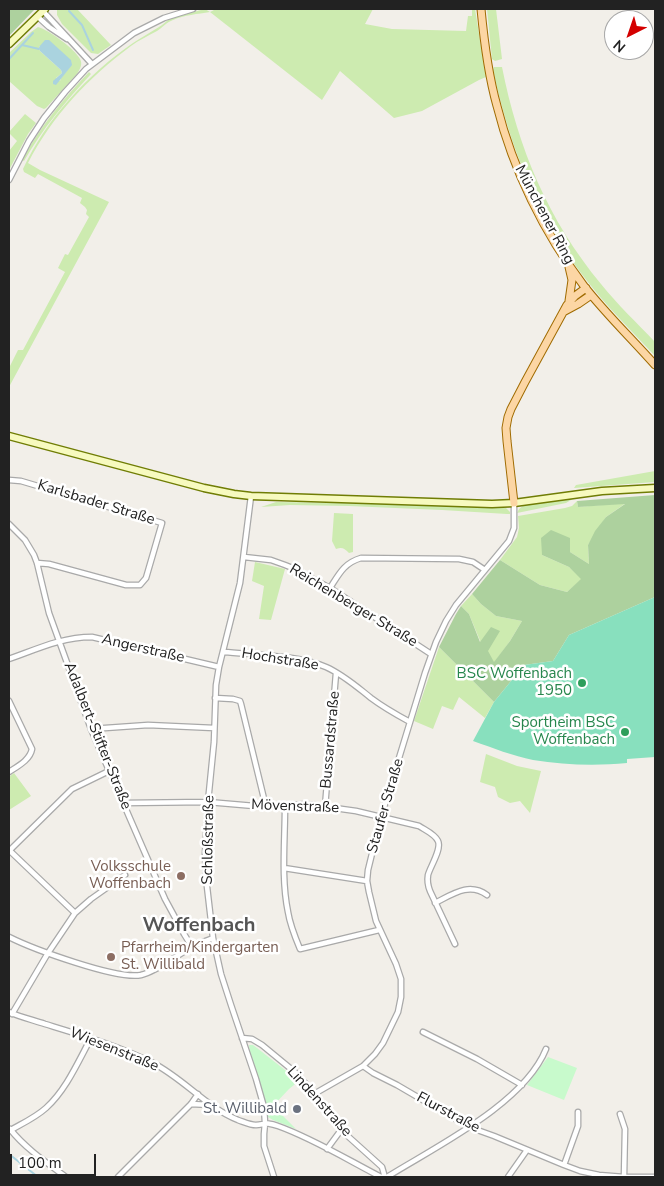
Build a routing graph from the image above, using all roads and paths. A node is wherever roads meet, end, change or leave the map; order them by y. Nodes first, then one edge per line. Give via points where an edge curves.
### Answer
1 (193, 9) edge
2 (481, 9) edge
3 (44, 10) edge
4 (38, 17) junction
5 (72, 42) junction
6 (9, 44) edge
7 (92, 64) junction
8 (9, 180) edge
9 (565, 258) junction
10 (586, 288) junction
11 (591, 295) junction
12 (569, 302) junction
13 (564, 311) junction
14 (655, 365) edge
15 (9, 436) edge
16 (9, 480) edge
17 (655, 488) edge
18 (251, 496) junction
19 (514, 503) junction
20 (9, 524) edge
21 (244, 556) junction
22 (37, 564) junction
23 (485, 570) junction
24 (330, 588) junction
25 (59, 640) junction
26 (224, 652) junction
27 (431, 654) junction
28 (9, 659) edge
29 (219, 667) junction
30 (336, 672) junction
31 (215, 698) junction
32 (9, 701) edge
33 (410, 722) junction
34 (214, 728) junction
35 (92, 729) junction
36 (109, 771) junction
37 (9, 772) edge
38 (208, 802) junction
39 (123, 803) junction
40 (266, 806) junction
41 (285, 806) junction
42 (325, 807) junction
43 (381, 817) junction
44 (9, 850) edge
45 (284, 868) junction
46 (125, 875) dead end
47 (367, 881) junction
48 (488, 895) dead end
49 (436, 903) junction
50 (75, 913) junction
51 (380, 930) junction
52 (9, 937) edge
53 (213, 938) junction
54 (455, 944) dead end
55 (192, 947) junction
56 (48, 953) junction
57 (10, 1013) edge
58 (423, 1032) dead end
59 (91, 1038) junction
60 (242, 1038) junction
61 (546, 1049) dead end
62 (363, 1066) junction
63 (522, 1085) junction
64 (198, 1094) junction
65 (314, 1094) junction
66 (191, 1104) junction
67 (211, 1105) junction
68 (578, 1112) dead end
69 (620, 1114) dead end
70 (265, 1123) junction
71 (469, 1127) junction
72 (9, 1130) edge
73 (342, 1130) junction
74 (326, 1149) junction
75 (527, 1150) junction
76 (564, 1166) junction
77 (66, 1177) edge
78 (118, 1177) edge
79 (274, 1177) edge
80 (384, 1177) edge
81 (508, 1177) edge
82 (624, 1177) edge
83 (655, 1177) edge

1 - 7 street via 141,29
2 - 9 main road, Münchener Ring via 496,105 510,150 532,201
3 - 4 street
3 - 5 street
4 - 5 street
4 - 6 street
5 - 7 street
7 - 8 street via 44,118
9 - 10 main road, Münchener Ring
9 - 12 main road via 572,280
10 - 11 main road, Münchener Ring
10 - 12 main road
11 - 13 main road
11 - 14 main road, Münchener Ring
12 - 13 main road
13 - 19 main road via 508,417 506,440
15 - 18 street via 204,488
16 - 22 street, Karlsbader Straße via 162,523 147,576 140,585 126,585 49,564
17 - 19 street via 586,492
18 - 19 street
18 - 21 street, Schloßstraße
19 - 23 street, Staufer Straße via 511,538
20 - 22 street, Adalbert-Stifter-Straße via 29,544
21 - 24 street, Reichenberger Straße via 285,565
21 - 26 street, Schloßstraße
22 - 25 street, Adalbert-Stifter-Straße
23 - 24 street via 473,562 459,559 362,558 347,565
23 - 27 street, Staufer Straße via 453,610
24 - 27 street, Reichenberger Straße
25 - 28 street, Angerstraße
25 - 29 street, Angerstraße via 100,638
25 - 35 street, Adalbert-Stifter-Straße
26 - 29 street, Schloßstraße
26 - 30 street, Hochstraße via 304,660
27 - 33 street, Staufer Straße
29 - 31 street, Schloßstraße
30 - 33 street, Hochstraße
30 - 42 street, Bussardstraße
31 - 34 street, Schloßstraße
31 - 40 street via 240,701
32 - 37 street via 32,751 27,759
33 - 43 street, Staufer Straße
34 - 35 street via 148,725
34 - 38 street, Schloßstraße
35 - 36 street, Adalbert-Stifter-Straße
36 - 39 street, Adalbert-Stifter-Straße
36 - 44 street via 72,788
38 - 39 street, Mövenstraße
38 - 40 street, Mövenstraße
38 - 53 street, Schloßstraße via 206,878
39 - 55 street, Adalbert-Stifter-Straße via 165,899
40 - 41 street, Mövenstraße
41 - 42 street, Mövenstraße via 306,804
41 - 45 street
42 - 43 street, Mövenstraße
43 - 47 street, Staufer Straße
43 - 49 street, Mövenstraße via 419,826 438,841 427,882
44 - 50 street
45 - 47 street
45 - 51 street via 288,913 300,949
46 - 50 street
47 - 51 street, Staufer Straße
48 - 49 street via 470,889
49 - 54 street
50 - 56 street
51 - 62 street, Staufer Straße via 399,972 401,997 398,1012 383,1043
52 - 56 street
53 - 55 street
53 - 60 street, Schloßstraße
55 - 56 street via 142,975 133,976
56 - 57 street
57 - 59 street, Wiesenstraße
58 - 63 street
59 - 64 street, Wiesenstraße via 154,1063
59 - 72 street via 51,1103
60 - 65 street, Lindenstraße via 252,1039 267,1049 296,1073
60 - 70 street, Schloßstraße via 260,1093
61 - 63 street
62 - 65 street, Staufer Straße
62 - 71 street, Flurstraße
63 - 71 street
64 - 66 street
64 - 67 street, Wiesenstraße
65 - 73 street, Lindenstraße
66 - 67 street
66 - 78 street
67 - 70 street, Wiesenstraße via 244,1122 254,1125
68 - 76 street via 578,1126
69 - 82 street via 625,1129
70 - 74 street, Wiesenstraße
70 - 79 street, Schloßstraße via 264,1146
71 - 75 street, Flurstraße
71 - 80 street
72 - 77 street
73 - 74 street
73 - 80 street, Lindenstraße via 382,1167
74 - 80 street, Wiesenstraße
75 - 76 street, Flurstraße
75 - 81 street
76 - 82 street, Flurstraße via 599,1175
82 - 83 street, Flurstraße

